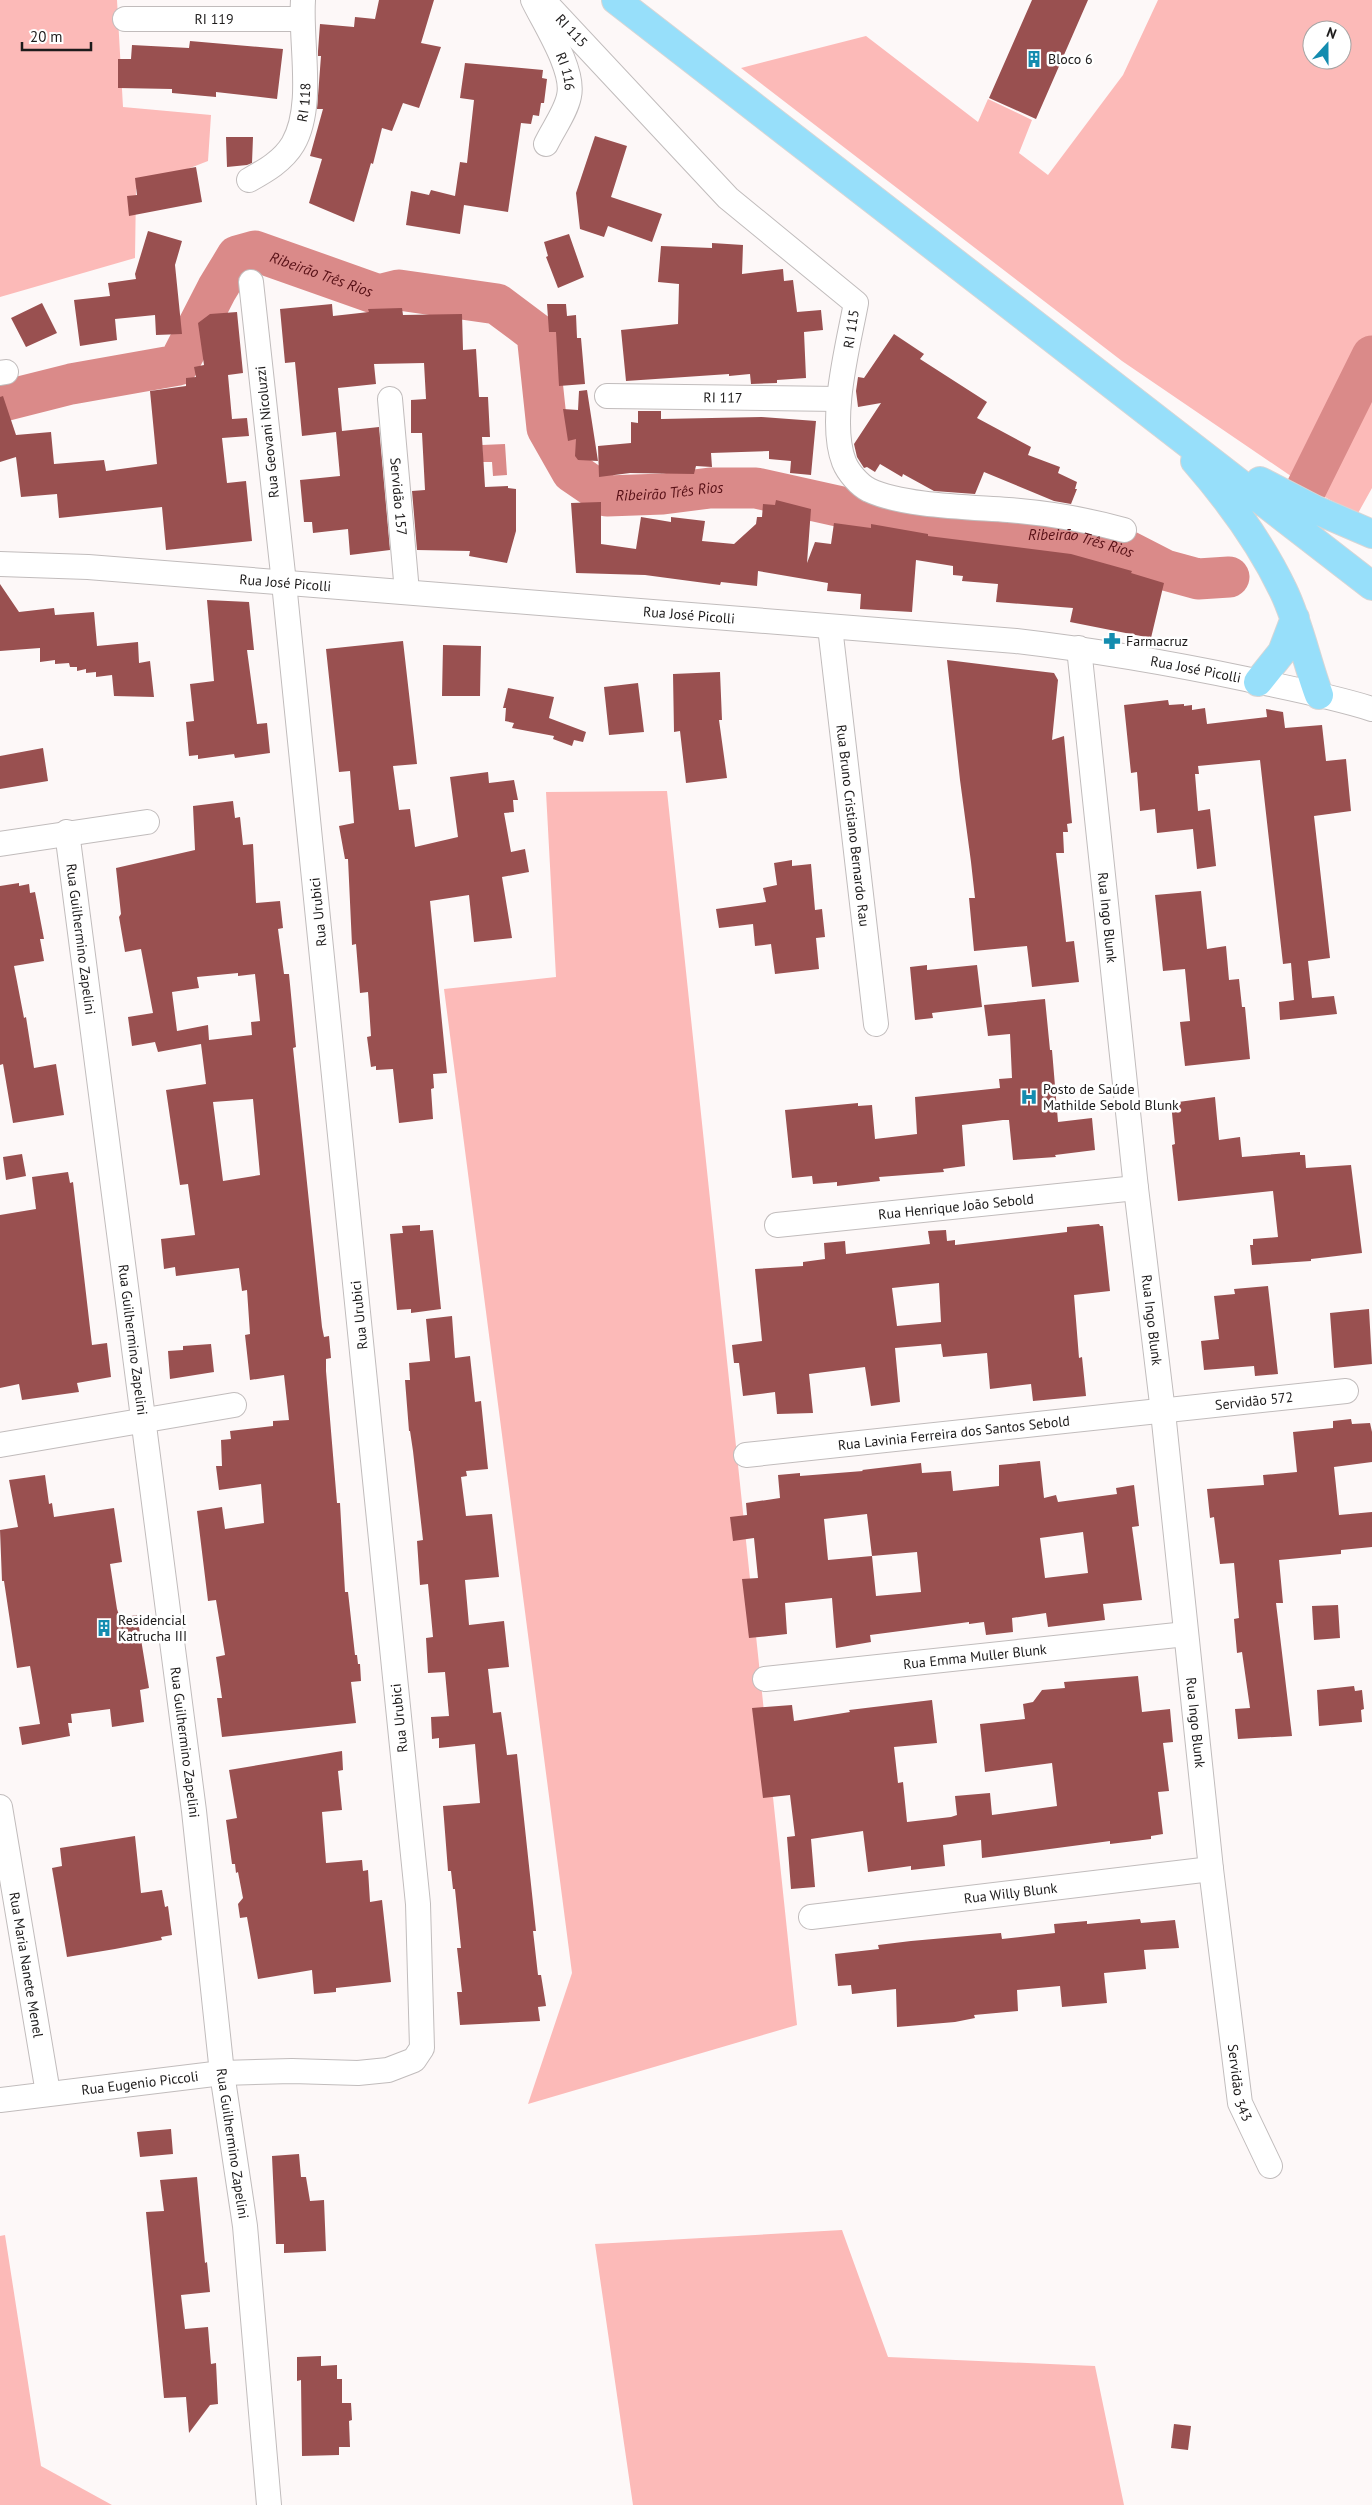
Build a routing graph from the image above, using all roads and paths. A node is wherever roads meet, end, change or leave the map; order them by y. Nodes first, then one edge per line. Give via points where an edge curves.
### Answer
1 (533, 0) edge
2 (543, 0) edge
3 (616, 0) edge
4 (302, 9) edge
5 (125, 19) dead end
6 (546, 144) dead end
7 (249, 180) dead end
8 (251, 282) dead end
9 (607, 396) dead end
10 (390, 399) dead end
11 (839, 399) junction
12 (1158, 419) junction
13 (1124, 530) dead end
14 (1372, 534) edge
15 (0, 564) edge
16 (284, 583) junction
17 (1372, 586) edge
18 (408, 592) junction
19 (1295, 618) junction
20 (830, 627) junction
21 (1079, 648) junction
22 (1258, 682) junction
23 (1319, 695) junction
24 (1372, 709) edge
25 (147, 822) dead end
26 (67, 832) junction
27 (0, 844) edge
28 (876, 1024) dead end
29 (1136, 1188) junction
30 (777, 1226) dead end
31 (1346, 1391) dead end
32 (234, 1405) dead end
33 (1163, 1412) junction
34 (143, 1420) junction
35 (0, 1445) edge
36 (746, 1456) dead end
37 (1186, 1634) junction
38 (765, 1679) dead end
39 (0, 1807) edge
40 (1211, 1869) junction
41 (811, 1917) dead end
42 (1227, 1993) joint
43 (422, 2048) joint
44 (222, 2073) junction
45 (48, 2093) junction
46 (0, 2100) edge
47 (1270, 2166) dead end
48 (269, 2505) edge

1 - 6 street, RI 116 via 569,79 569,96
2 - 11 street, RI 115 via 728,198 856,304
3 - 12 highway
4 - 5 street, RI 119
4 - 7 street, RI 118 via 304,95 301,125 293,145 283,157
8 - 16 street, Rua Geovani Nicoluzzi
9 - 11 street, RI 117
10 - 18 street, Servidão 157
11 - 13 street, RI 115 via 844,462 854,478 867,489 887,496 968,508 1078,517
12 - 14 highway via 1264,484
12 - 17 highway
12 - 19 highway via 1210,478 1246,526 1283,590
15 - 16 street, Rua José Picolli via 88,567
16 - 18 street, Rua José Picolli
16 - 43 street, Rua Urubici via 418,1904
18 - 20 street, Rua José Picolli
19 - 22 highway via 1282,652
19 - 23 highway
20 - 21 street, Rua José Picolli
20 - 28 street, Rua Bruno Cristiano Bernardo Rau
21 - 22 street, Rua José Picolli
21 - 29 street, Rua Ingo Blunk
22 - 23 street, Rua José Picolli
23 - 24 street, Rua José Picolli
25 - 26 street
26 - 27 street
26 - 34 street, Rua Guilhermino Zapelini
29 - 30 street, Rua Henrique João Sebold
29 - 33 street, Rua Ingo Blunk
31 - 33 street, Servidão 572
32 - 34 street
33 - 36 street, Rua Lavinia Ferreira dos Santos Sebold
33 - 37 street, Rua Ingo Blunk
34 - 35 street
34 - 44 street, Rua Guilhermino Zapelini via 194,1811
37 - 38 street, Rua Emma Muller Blunk
37 - 40 street, Rua Ingo Blunk
39 - 45 street, Rua Maria Nanete Menel
40 - 41 street, Rua Willy Blunk
40 - 42 street, Rua Ingo Blunk
42 - 47 street, Servidão 343 via 1240,2103
43 - 44 street, Rua Eugenio Piccoli via 414,2060 388,2070
44 - 45 street, Rua Eugenio Piccoli
44 - 48 street, Rua Guilhermino Zapelini via 245,2226
45 - 46 street, Rua Eugenio Piccoli

